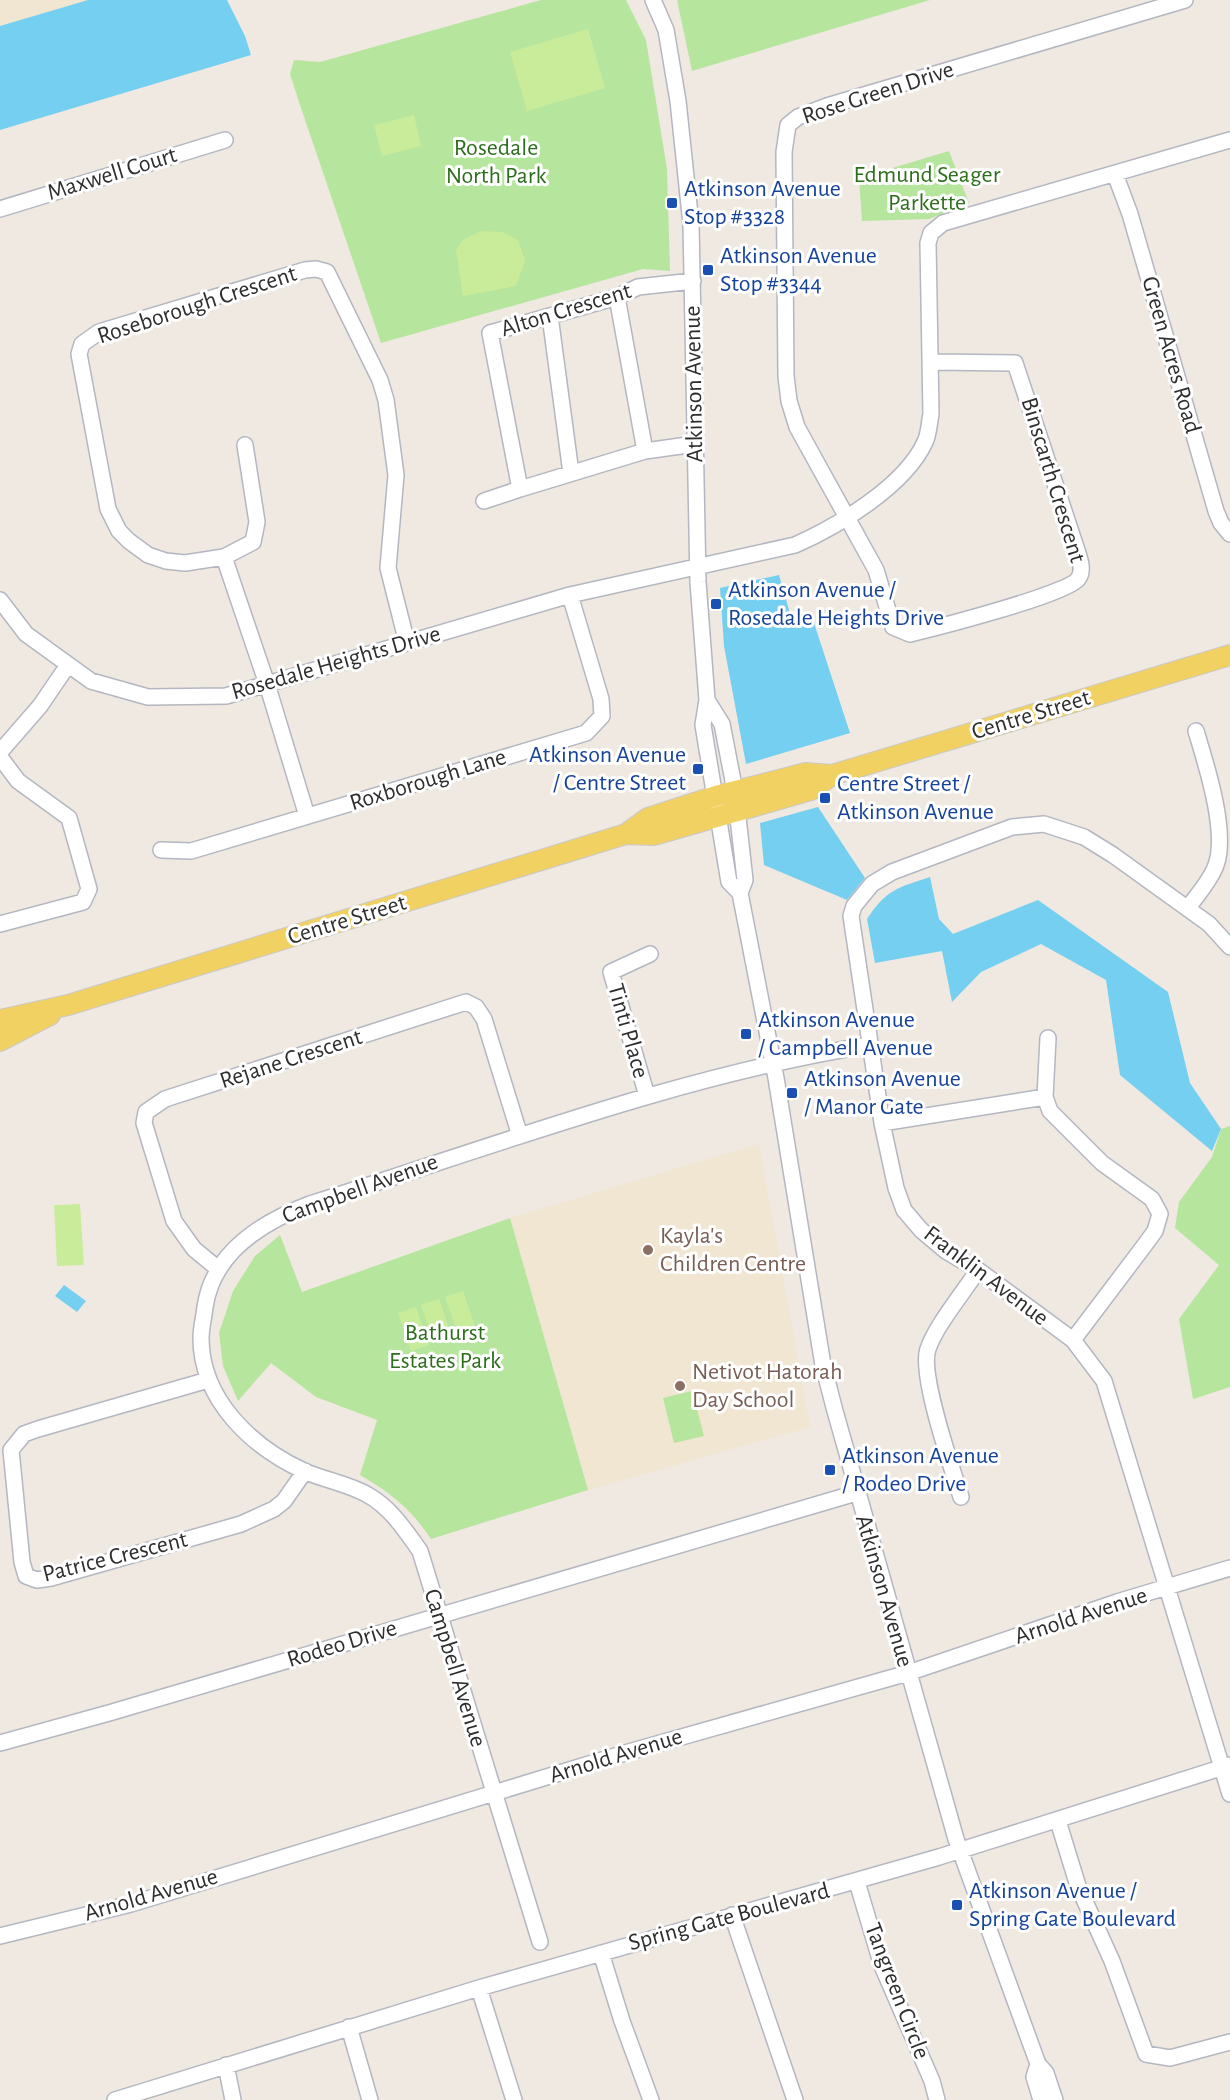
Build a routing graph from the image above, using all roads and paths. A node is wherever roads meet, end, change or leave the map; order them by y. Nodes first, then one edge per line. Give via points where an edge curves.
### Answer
1 (653, 0) edge
2 (1185, 0) edge
3 (225, 140) dead end
4 (1230, 140) edge
5 (1115, 174) junction
6 (0, 209) edge
7 (693, 281) junction
8 (617, 297) junction
9 (550, 316) junction
10 (932, 362) junction
11 (695, 444) junction
12 (244, 445) dead end
13 (645, 451) junction
14 (571, 473) junction
15 (520, 489) junction
16 (484, 501) dead end
17 (846, 516) junction
18 (1230, 534) edge
19 (224, 556) junction
20 (698, 567) junction
21 (570, 595) junction
22 (0, 600) edge
23 (407, 643) junction
24 (1230, 656) edge
25 (68, 665) junction
26 (267, 684) junction
27 (1196, 731) dead end
28 (0, 754) edge
29 (727, 804) junction
30 (307, 816) junction
31 (161, 850) dead end
32 (1188, 908) junction
33 (0, 924) edge
34 (1230, 947) edge
35 (650, 954) dead end
36 (68, 1005) junction
37 (0, 1020) edge
38 (1048, 1038) dead end
39 (0, 1041) edge
40 (870, 1045) junction
41 (772, 1063) junction
42 (647, 1096) junction
43 (1045, 1097) junction
44 (882, 1123) junction
45 (520, 1136) junction
46 (217, 1268) junction
47 (978, 1270) junction
48 (1073, 1340) junction
49 (208, 1380) junction
50 (305, 1471) junction
51 (856, 1492) junction
52 (961, 1497) dead end
53 (1230, 1568) edge
54 (1167, 1587) junction
55 (438, 1614) junction
56 (908, 1673) junction
57 (0, 1743) edge
58 (1227, 1766) edge
59 (494, 1793) junction
60 (1230, 1794) edge
61 (1058, 1821) junction
62 (959, 1851) junction
63 (856, 1882) junction
64 (732, 1914) junction
65 (0, 1936) edge
66 (540, 1942) dead end
67 (601, 1953) junction
68 (479, 1988) junction
69 (350, 2027) junction
70 (1230, 2042) edge
71 (1038, 2064) junction
72 (226, 2065) junction
73 (115, 2100) edge
74 (233, 2100) edge
75 (370, 2100) edge
76 (514, 2100) edge
77 (651, 2100) edge
78 (795, 2100) edge
79 (937, 2100) edge
80 (1041, 2100) edge
81 (1055, 2100) edge

1 - 7 street, Atkinson Avenue via 666,30 678,101
2 - 17 street, Rose Green Drive via 827,106 788,125 784,152 789,401 797,427
3 - 6 street, Maxwell Court
4 - 5 street
5 - 10 street, Rosedale Heights Drive via 943,223 931,233 928,243
5 - 18 street, Green Acres Road via 1216,511
7 - 8 street, Alton Crescent via 638,287
7 - 11 street, Atkinson Avenue
8 - 9 street, Alton Crescent
8 - 13 street
9 - 14 street
9 - 15 street, Alton Crescent via 490,333
10 - 17 street, Rosedale Heights Drive via 926,441 901,474
10 - 17 street, Binscarth Crescent via 1015,363 1081,564 1077,581 1043,596 910,634 902,632 893,627 876,570
11 - 13 street
11 - 20 street, Atkinson Avenue
12 - 19 street, Roseborough Crescent via 256,534 253,542
13 - 14 street
14 - 15 street
15 - 16 street
17 - 20 street, Rosedale Heights Drive via 821,534 795,545
19 - 23 street, Roseborough Crescent via 166,561 148,555 119,531 108,509 79,354 82,344 99,332 259,283 305,270 327,272 386,400 396,475 388,568
19 - 26 street
20 - 21 street, Rosedale Heights Drive
20 - 29 street, Atkinson Avenue via 707,700 723,724
21 - 23 street, Rosedale Heights Drive
21 - 30 street, Roxborough Lane via 601,699 602,716 595,726 586,733
22 - 25 street, Rosedale Heights Drive via 26,634
23 - 26 street, Rosedale Heights Drive
24 - 29 main road, Centre Street via 832,775 806,773
25 - 26 street, Rosedale Heights Drive via 91,681 148,698 226,696
25 - 28 street
26 - 30 street
27 - 32 street via 1215,812 1219,853 1216,865
28 - 33 street via 18,781 69,818 89,889 82,902
29 - 36 main road, Centre Street via 648,818 626,834
29 - 41 street, Atkinson Avenue via 729,882 740,893
30 - 31 street, Roxborough Lane via 191,851
32 - 34 street, Franklin Avenue
32 - 40 street, Franklin Avenue via 1084,837 1044,824 1012,827 892,872 872,884 851,916
35 - 42 street, Tinti Place via 611,972
36 - 37 main road, Centre Street
36 - 39 main road, Centre Street
38 - 43 street
40 - 41 street, Campbell Avenue
40 - 44 street, Franklin Avenue
41 - 42 street, Campbell Avenue
41 - 51 street, Atkinson Avenue via 824,1365
42 - 45 street, Campbell Avenue
43 - 44 street
43 - 48 street via 1050,1111 1072,1135 1152,1199 1160,1214 1155,1231
44 - 47 street, Franklin Avenue via 904,1210 946,1251
45 - 46 street, Campbell Avenue via 290,1212 247,1238
45 - 46 street, Rejane Crescent via 484,1019 476,1006 466,1002 165,1099 146,1112 144,1123 174,1221 194,1249
46 - 49 street, Campbell Avenue via 207,1298 201,1339
47 - 48 street, Franklin Avenue
47 - 52 street via 931,1342 925,1361 942,1437
48 - 54 street, Franklin Avenue via 1104,1381
49 - 50 street, Campbell Avenue via 220,1402 258,1445
49 - 50 street, Patrice Crescent via 38,1429 16,1442 11,1460 26,1576 37,1580 51,1578 241,1524 284,1501
50 - 55 street, Campbell Avenue via 368,1494 392,1513 420,1551
51 - 55 street, Rodeo Drive
51 - 56 street, Atkinson Avenue
53 - 54 street, Arnold Avenue
54 - 56 street, Arnold Avenue
54 - 58 street, Franklin Avenue
55 - 57 street, Rodeo Drive
55 - 59 street, Campbell Avenue
56 - 59 street, Arnold Avenue
56 - 62 street, Atkinson Avenue
58 - 60 street, Franklin Avenue
58 - 61 street, Spring Gate Boulevard
59 - 65 street, Arnold Avenue via 131,1904
59 - 66 street, Campbell Avenue
61 - 62 street, Spring Gate Boulevard
61 - 70 street via 1078,1886 1112,1961 1146,2055 1170,2058
62 - 63 street, Spring Gate Boulevard
62 - 71 street, Atkinson Avenue
63 - 64 street, Spring Gate Boulevard
63 - 79 street, Tangreen Circle via 882,1966
64 - 67 street, Spring Gate Boulevard
64 - 78 street
67 - 68 street, Spring Gate Boulevard
67 - 77 street
68 - 69 street, Spring Gate Boulevard
68 - 76 street
69 - 72 street, Spring Gate Boulevard
69 - 75 street
71 - 80 street, Atkinson Avenue via 1034,2078
71 - 81 street, Atkinson Avenue via 1046,2073
72 - 73 street, Spring Gate Boulevard
72 - 74 street

